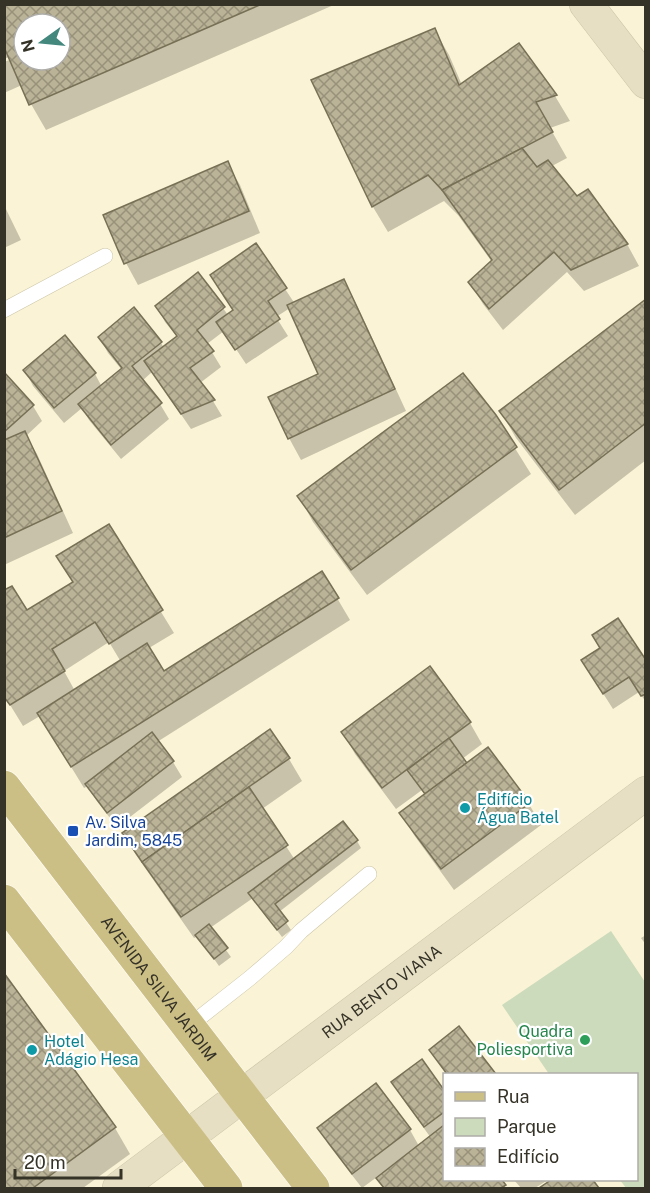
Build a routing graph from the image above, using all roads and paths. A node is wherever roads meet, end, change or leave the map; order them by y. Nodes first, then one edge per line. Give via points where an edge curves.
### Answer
1 (586, 4) edge
2 (645, 82) edge
3 (105, 256) dead end
4 (4, 310) edge
5 (4, 787) edge
6 (645, 793) edge
7 (369, 874) dead end
8 (4, 901) edge
9 (189, 1026) junction
10 (242, 1096) junction
11 (187, 1138) junction
12 (119, 1188) edge
13 (226, 1188) edge
14 (314, 1188) edge

1 - 2 main road
3 - 4 lane
5 - 9 main road, AVENIDA SILVA JARDIM
6 - 10 main road, RUA BENTO VIANA
7 - 9 lane
8 - 11 main road
9 - 10 main road, AVENIDA SILVA JARDIM
10 - 11 main road, RUA BENTO VIANA
10 - 14 main road, AVENIDA SILVA JARDIM
11 - 12 main road, RUA BENTO VIANA
11 - 13 main road

